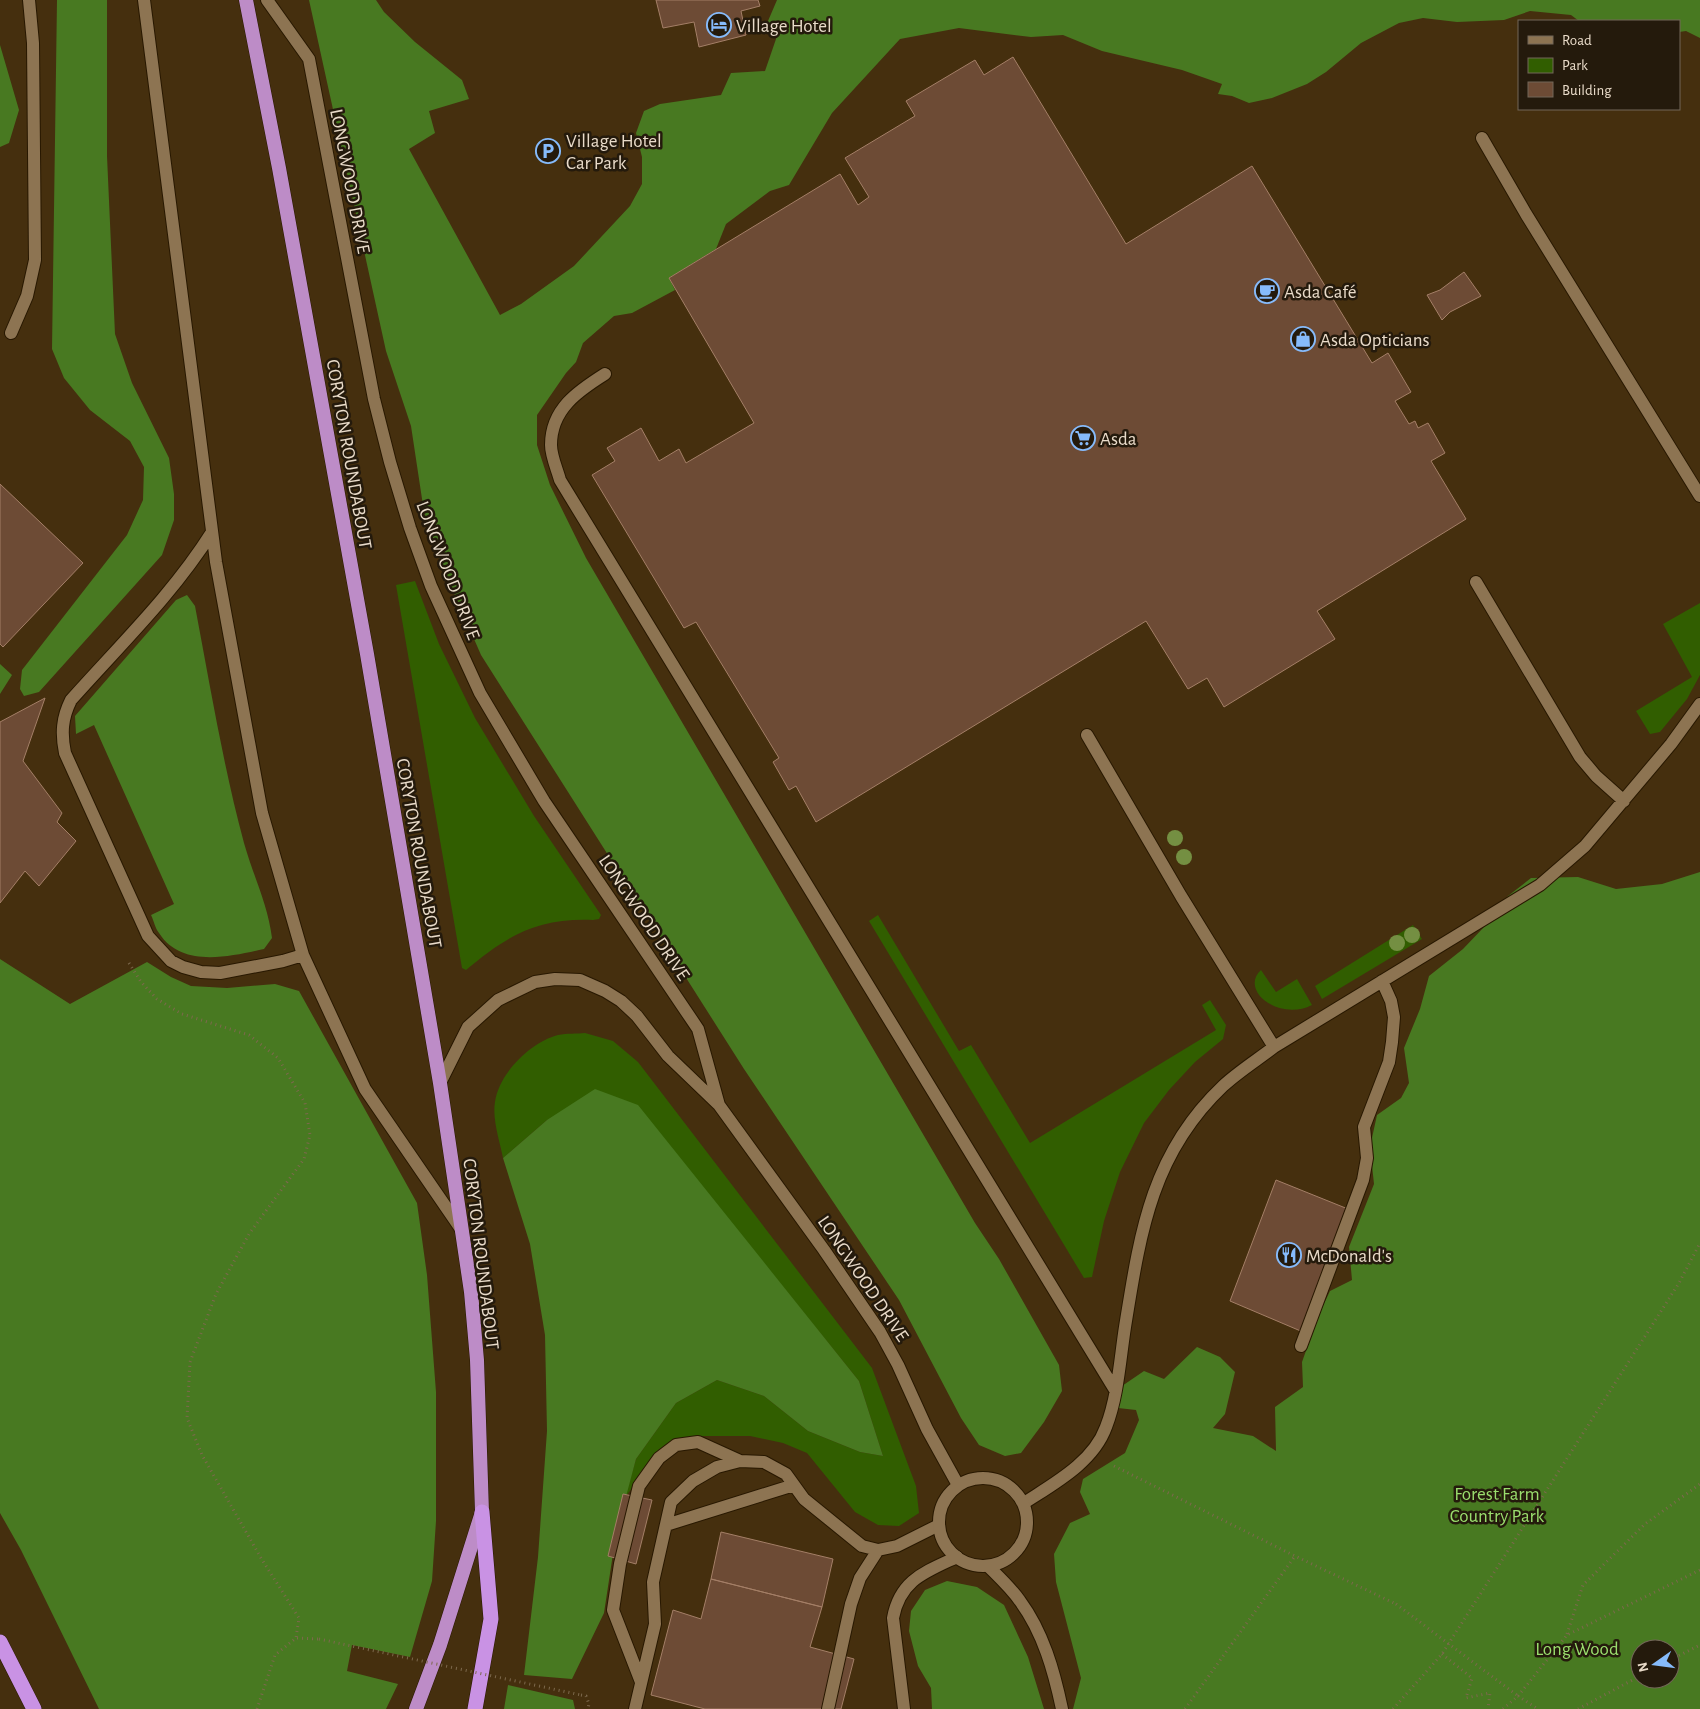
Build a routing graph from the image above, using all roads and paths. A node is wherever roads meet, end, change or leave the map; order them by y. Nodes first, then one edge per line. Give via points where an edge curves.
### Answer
1 (29, 0) edge
2 (144, 0) edge
3 (246, 0) edge
4 (267, 0) edge
5 (1482, 138) dead end
6 (11, 333) dead end
7 (605, 374) dead end
8 (1700, 496) edge
9 (212, 532) junction
10 (1476, 582) dead end
11 (1700, 704) edge
12 (1087, 735) dead end
13 (1624, 801) junction
14 (303, 955) junction
15 (129, 963) dead end
16 (1382, 981) junction
17 (1274, 1048) junction
18 (440, 1083) junction
19 (718, 1105) junction
20 (461, 1230) junction
21 (1700, 1243) edge
22 (1301, 1346) dead end
23 (1115, 1390) junction
24 (1089, 1453) junction
25 (740, 1461) junction
26 (1700, 1484) edge
27 (958, 1485) junction
28 (794, 1486) junction
29 (1024, 1503) junction
30 (482, 1512) junction
31 (666, 1525) junction
32 (939, 1525) junction
33 (878, 1550) junction
34 (1295, 1556) junction
35 (957, 1558) junction
36 (988, 1566) junction
37 (1700, 1570) edge
38 (1567, 1635) junction
39 (296, 1638) junction
40 (0, 1642) edge
41 (1700, 1645) edge
42 (1442, 1654) junction
43 (1680, 1655) edge
44 (1630, 1681) edge
45 (641, 1682) junction
46 (1518, 1696) junction
47 (34, 1709) edge
48 (256, 1709) edge
49 (416, 1709) edge
50 (475, 1709) edge
51 (588, 1709) edge
52 (635, 1709) edge
53 (828, 1709) edge
54 (904, 1709) edge
55 (1062, 1709) edge
56 (1185, 1709) edge
57 (1393, 1709) edge
58 (1488, 1709) edge
59 (1503, 1709) edge
60 (1538, 1709) edge
61 (1578, 1709) edge

1 - 6 street via 33,43 35,260 27,296
2 - 9 street
3 - 18 highway, CORYTON ROUNDABOUT via 362,626
4 - 19 street, LONGWOOD DRIVE via 309,59 374,399 404,509 431,586 480,693 544,802 698,1029
5 - 8 street
7 - 23 street via 573,394 557,416 551,446 560,480
9 - 14 street via 262,813
9 - 14 street via 172,588 71,700 65,711 62,735 65,753 148,936 170,961 201,972 220,972
10 - 13 street via 1580,757
11 - 13 street
12 - 17 street
13 - 16 street via 1585,846 1540,885
14 - 20 street via 365,1089
15 - 39 path via 156,998 182,1014 256,1040 278,1058 305,1103 310,1135 304,1159 249,1234 216,1294 190,1362 186,1418 202,1455 299,1618
16 - 17 street
16 - 22 street via 1391,1000 1394,1017 1392,1042 1389,1062 1364,1127 1367,1158 1363,1180
17 - 23 street via 1241,1071 1204,1106 1169,1155 1159,1176 1142,1233
18 - 19 street, LONGWOOD DRIVE via 468,1028 498,1000 535,982 580,980 621,1001 668,1056
18 - 20 highway, CORYTON ROUNDABOUT
19 - 27 street, LONGWOOD DRIVE via 880,1332
20 - 30 highway, CORYTON ROUNDABOUT via 477,1360
21 - 42 path via 1679,1282
23 - 24 street via 1106,1428
24 - 29 street via 1071,1472
24 - 34 path
25 - 28 street via 764,1462 786,1474
25 - 31 street via 717,1468 693,1481 672,1502
25 - 45 street via 698,1442 676,1445 659,1458 639,1486 620,1564 613,1610
26 - 38 path via 1645,1524 1583,1585
27 - 29 street via 980,1478 1003,1481
27 - 32 street via 940,1510
28 - 31 street
28 - 33 street via 804,1499 862,1546
29 - 36 street via 1028,1517 1022,1544 1001,1563
30 - 49 highway, CORYTON ROUNDABOUT
30 - 50 highway via 491,1619
31 - 45 street via 653,1582 655,1624
32 - 33 street via 897,1546
32 - 35 street via 943,1540
33 - 53 street via 860,1578 851,1604
34 - 46 path, bridge via 1396,1604
34 - 56 path
35 - 36 street via 974,1566
35 - 54 street via 918,1576 896,1603 893,1618
36 - 55 street via 1019,1600 1036,1627
37 - 38 path
38 - 46 path
39 - 48 path via 276,1655
39 - 51 path, bridge via 320,1639 586,1696
40 - 47 highway
41 - 43 path
42 - 57 path
42 - 58 path via 1472,1678 1466,1698 1490,1693
44 - 61 path
45 - 52 street
46 - 59 path
46 - 60 path

